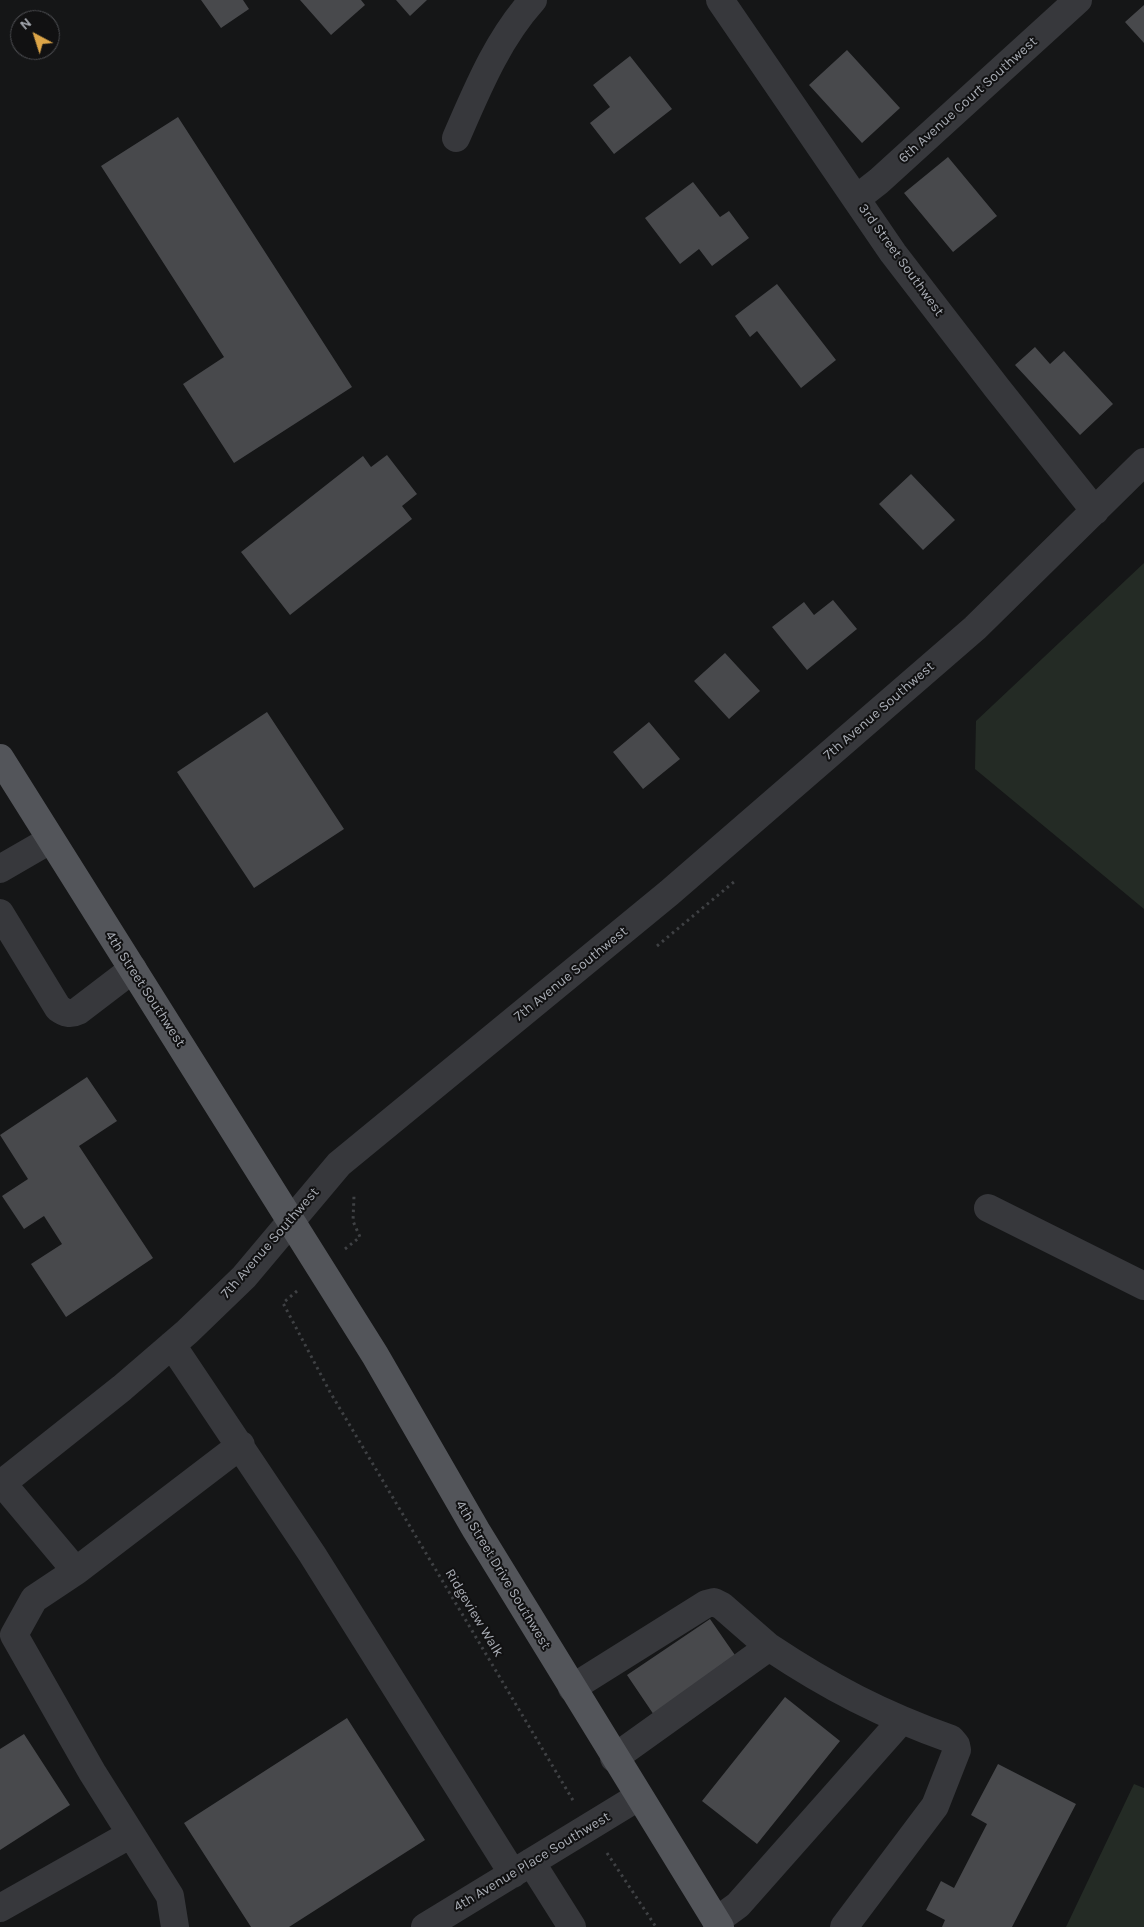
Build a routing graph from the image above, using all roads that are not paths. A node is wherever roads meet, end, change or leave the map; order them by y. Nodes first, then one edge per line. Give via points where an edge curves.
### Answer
1 (533, 0) edge
2 (720, 0) edge
3 (1078, 0) edge
4 (456, 138) dead end
5 (856, 199) junction
6 (1144, 462) edge
7 (1095, 511) junction
8 (0, 758) edge
9 (50, 840) junction
10 (0, 869) edge
11 (0, 913) edge
12 (133, 969) junction
13 (988, 1208) dead end
14 (290, 1221) junction
15 (1144, 1286) edge
16 (172, 1345) junction
17 (241, 1445) junction
18 (1, 1484) edge
19 (76, 1570) junction
20 (7, 1641) edge
21 (769, 1647) junction
22 (572, 1688) junction
23 (902, 1721) junction
24 (614, 1758) junction
25 (638, 1797) junction
26 (131, 1834) junction
27 (522, 1868) junction
28 (0, 1908) edge
29 (718, 1924) edge
30 (175, 1927) edge
31 (425, 1927) edge
32 (572, 1927) edge
33 (844, 1927) edge

1 - 4 street via 520,14 484,74
2 - 5 street, 3rd Street Southwest
3 - 5 street, 6th Avenue Court Southwest
5 - 7 street, 3rd Street Southwest via 893,253
6 - 7 street, 7th Avenue Southwest
7 - 14 street, 7th Avenue Southwest via 975,628 669,893 339,1164
8 - 9 main road, 4th Street Southwest
9 - 10 street
9 - 12 main road, 4th Street Southwest
11 - 12 street via 58,1008 64,1012 72,1014 78,1011
12 - 14 main road, 4th Street Southwest
13 - 15 street
14 - 16 street, 7th Avenue Southwest via 244,1277
14 - 22 main road, 4th Street Drive Southwest via 375,1355
16 - 17 street
16 - 18 street, 7th Avenue Southwest
17 - 19 street
17 - 27 street
18 - 19 street
19 - 20 street via 34,1599
20 - 26 street
21 - 22 street via 714,1602
21 - 23 street via 822,1682
21 - 24 street
22 - 24 main road, 4th Street Drive Southwest
23 - 29 street
23 - 33 street via 950,1739 957,1750 935,1806
24 - 25 main road, 4th Street Drive Southwest
25 - 27 street, 4th Avenue Place Southwest
25 - 29 main road, 4th Street Drive Southwest
26 - 28 street
26 - 30 street via 170,1896
27 - 31 street, 4th Avenue Place Southwest
27 - 32 street

